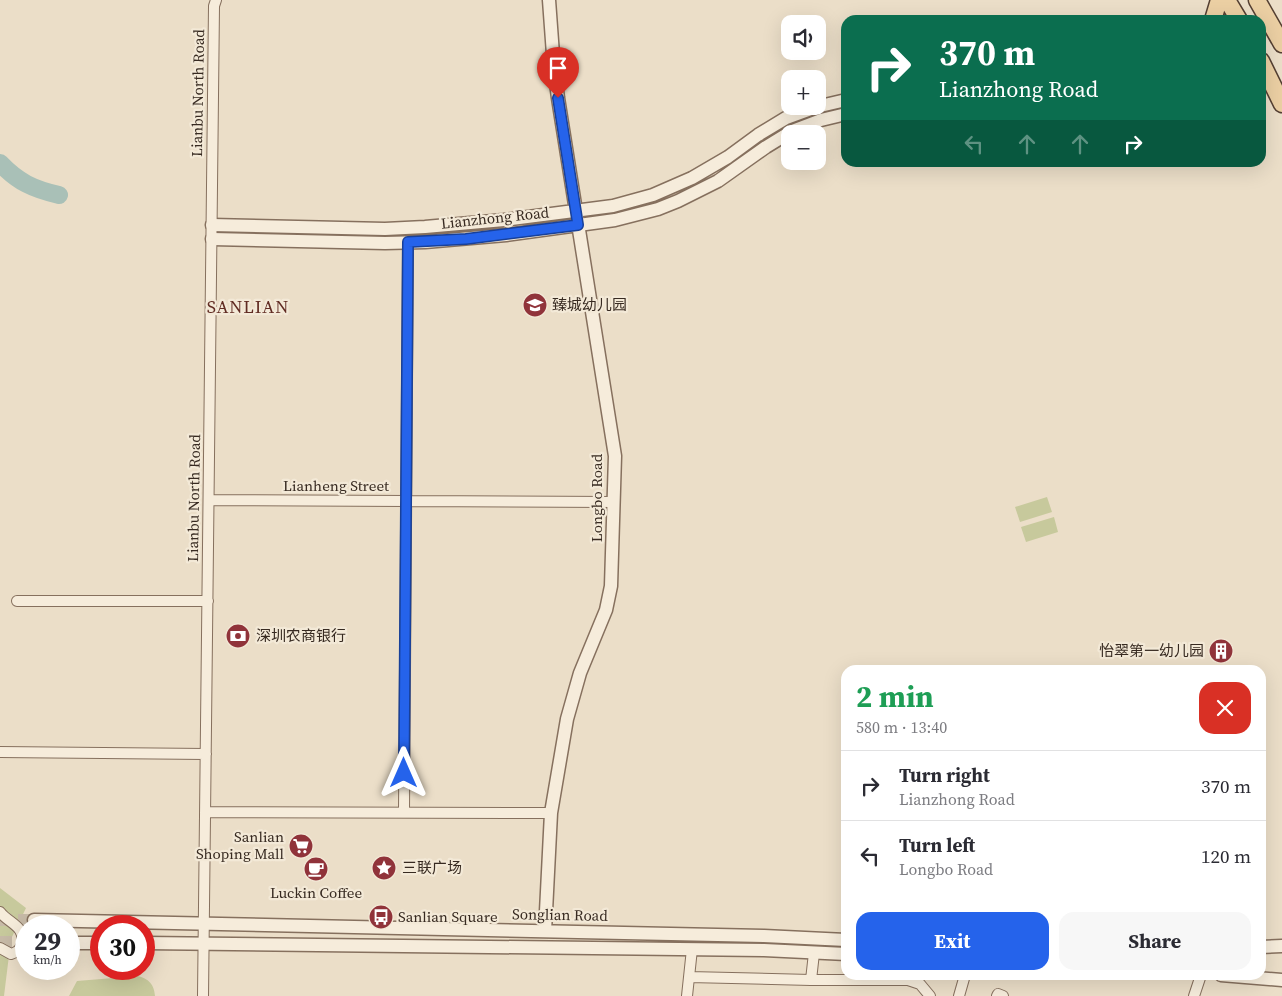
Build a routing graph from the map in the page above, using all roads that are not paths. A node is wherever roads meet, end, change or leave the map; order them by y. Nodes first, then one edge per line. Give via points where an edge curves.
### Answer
1 (216, 0) edge
2 (549, 0) edge
3 (1220, 0) edge
4 (1227, 0) edge
5 (1257, 0) edge
6 (1215, 15) edge
7 (1236, 15) edge
8 (1281, 39) edge
9 (1266, 72) edge
10 (1266, 89) edge
11 (841, 101) edge
12 (1280, 101) edge
13 (841, 115) edge
14 (576, 211) junction
15 (212, 225) junction
16 (578, 225) junction
17 (212, 239) junction
18 (408, 242) junction
19 (209, 500) junction
20 (406, 501) junction
21 (614, 502) junction
22 (17, 601) dead end
23 (208, 601) junction
24 (0, 752) edge
25 (206, 754) junction
26 (205, 812) junction
27 (404, 812) junction
28 (551, 813) junction
29 (0, 912) edge
30 (80, 921) edge
31 (204, 924) junction
32 (545, 931) junction
33 (841, 940) edge
34 (155, 943) edge
35 (204, 944) junction
36 (1282, 946) edge
37 (1266, 947) edge
38 (0, 948) edge
39 (692, 949) junction
40 (814, 952) junction
41 (841, 954) edge
42 (689, 978) junction
43 (1266, 979) edge
44 (811, 980) junction
45 (964, 980) edge
46 (1199, 980) edge
47 (1282, 980) edge
48 (203, 996) edge
49 (687, 996) edge
50 (930, 996) edge
51 (959, 996) edge
52 (1194, 996) edge

1 - 15 street, Lianbu North Road
2 - 14 street, Longbo Road via 554,68
3 - 6 main road
4 - 7 main road
5 - 8 main road
9 - 12 main road
10 - 12 main road
11 - 14 street, Lianzhong Road via 786,118 710,168 672,187 633,201
13 - 16 street, Lianzhong Road via 792,131 718,181 678,201 630,217
14 - 15 street, Lianzhong Road via 472,224 395,228
14 - 16 street, Longbo Road
15 - 17 street, Lianbu North Road
16 - 18 street, Lianzhong Road via 466,239
16 - 21 street, Longbo Road via 615,456
17 - 18 street, Lianzhong Road
17 - 19 street, Lianbu North Road
18 - 20 street
19 - 20 street, Lianheng Street
19 - 23 street, Lianbu North Road
20 - 21 street, Lianheng Street
20 - 27 street
21 - 28 street, Longbo Road via 610,598 570,704
22 - 23 street
23 - 25 street, Lianbu North Road
24 - 25 street
25 - 26 street, Lianbu North Road
26 - 27 street
26 - 31 street, Lianbu North Road
27 - 28 street
28 - 32 street, Longbo Road
29 - 38 street via 18,928 23,938 17,952 11,954
30 - 31 street, Songlian Road
31 - 32 street, Songlian Road
31 - 35 street, Lianbu North Road
32 - 33 street, Songlian Road
34 - 35 street
35 - 39 street
35 - 48 street, Lianbu North Road
36 - 37 street
39 - 40 street
39 - 42 street
40 - 41 street
40 - 44 street
42 - 44 street
42 - 49 street
43 - 47 street
44 - 50 street via 908,980 920,984
45 - 51 street
46 - 52 street

